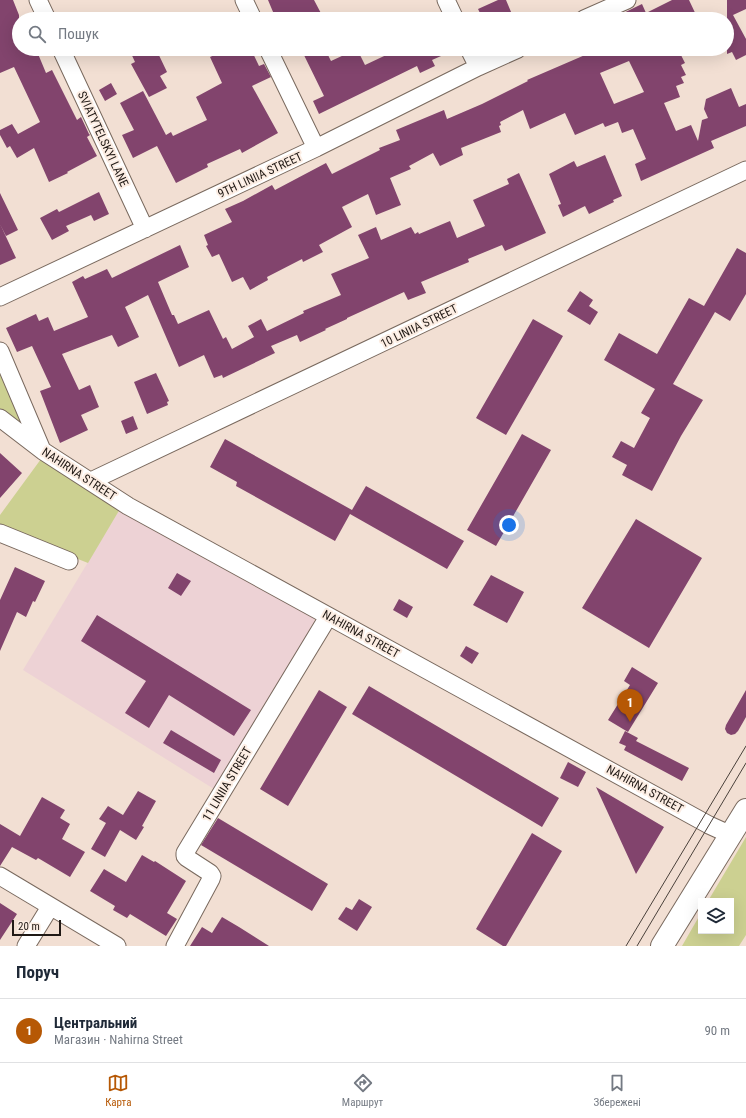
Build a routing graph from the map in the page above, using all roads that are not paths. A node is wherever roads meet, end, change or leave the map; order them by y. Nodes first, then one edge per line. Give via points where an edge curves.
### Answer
1 (38, 0) edge
2 (244, 0) edge
3 (446, 0) edge
4 (627, 0) edge
5 (44, 12) edge
6 (250, 12) edge
7 (452, 12) edge
8 (600, 12) edge
9 (64, 56) edge
10 (271, 56) edge
11 (472, 56) edge
12 (502, 56) edge
13 (478, 67) junction
14 (316, 148) junction
15 (746, 170) edge
16 (146, 229) junction
17 (0, 297) edge
18 (0, 351) edge
19 (0, 418) edge
20 (43, 451) junction
21 (91, 481) junction
22 (0, 533) edge
23 (69, 560) dead end
24 (328, 617) junction
25 (746, 810) edge
26 (731, 835) junction
27 (0, 876) edge
28 (50, 907) junction
29 (26, 946) edge
30 (117, 946) edge
31 (175, 946) edge
32 (662, 946) edge

1 - 5 street
2 - 6 street
3 - 7 street
4 - 8 street
9 - 16 street, SVIATYTELSKYI LANE
10 - 14 street
11 - 13 street
12 - 13 street, 9TH LINIIA STREET
13 - 14 street, 9TH LINIIA STREET
14 - 16 street, 9TH LINIIA STREET
15 - 21 street, 10 LINIIA STREET
16 - 17 street, 9TH LINIIA STREET
18 - 20 street
19 - 20 street, NAHIRNA STREET
20 - 21 street, NAHIRNA STREET
21 - 24 street, NAHIRNA STREET via 128,506
22 - 23 street
24 - 26 street, NAHIRNA STREET
24 - 31 street, 11 LINIIA STREET via 185,852 187,858 212,876
25 - 26 main road
26 - 32 main road
27 - 28 street
28 - 29 street
28 - 30 street

